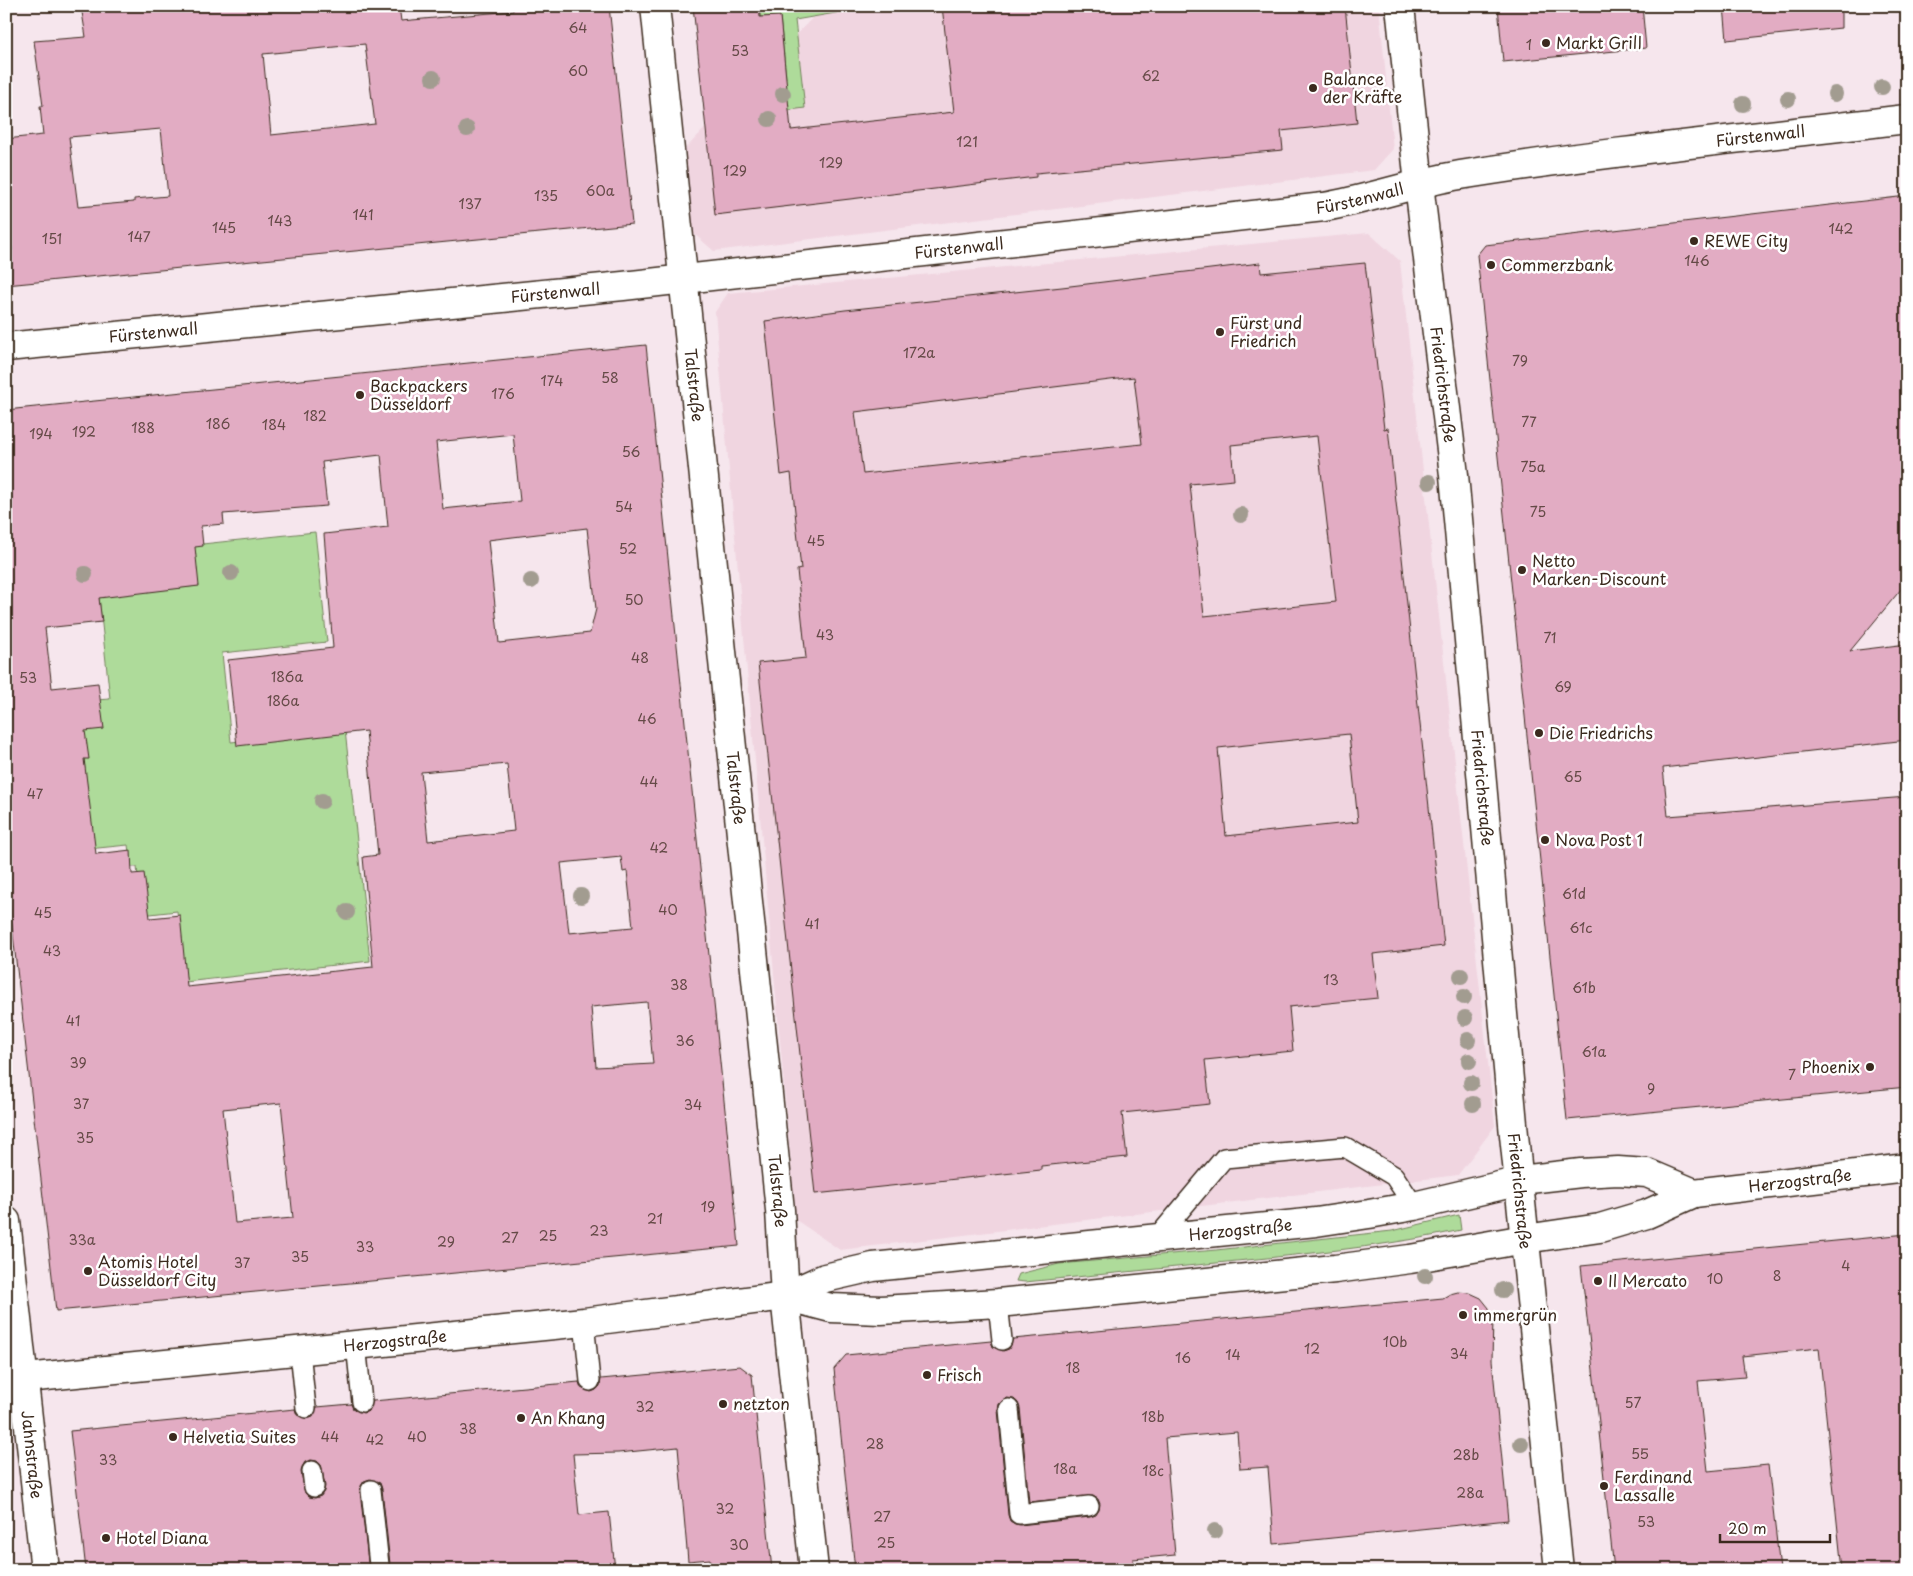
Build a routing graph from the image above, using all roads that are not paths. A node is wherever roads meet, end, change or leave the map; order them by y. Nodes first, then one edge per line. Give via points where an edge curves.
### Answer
1 (655, 6) edge
2 (1400, 6) edge
3 (1907, 119) edge
4 (1418, 184) junction
5 (684, 279) junction
6 (6, 347) edge
7 (1907, 1168) edge
8 (1519, 1182) junction
9 (1694, 1193) junction
10 (1414, 1206) junction
11 (6, 1221) edge
12 (1157, 1238) junction
13 (1525, 1238) junction
14 (785, 1296) junction
15 (998, 1303) junction
16 (584, 1322) junction
17 (1002, 1340) dead end
18 (356, 1344) junction
19 (300, 1351) junction
20 (15, 1380) edge
21 (590, 1380) dead end
22 (362, 1402) dead end
23 (306, 1408) dead end
24 (1008, 1410) dead end
25 (372, 1490) dead end
26 (1090, 1506) dead end
27 (379, 1565) dead end
28 (45, 1570) edge
29 (814, 1570) edge
30 (1559, 1570) edge

1 - 5 main road, Talstraße
2 - 4 main road, Friedrichstraße
3 - 4 main road, Fürstenwall via 1679,144 1460,175
4 - 5 main road, Fürstenwall via 1357,201 1324,206
4 - 8 main road, Friedrichstraße via 1454,475
5 - 6 main road, Fürstenwall
5 - 14 main road, Talstraße via 780,1210
7 - 9 main road, Herzogstraße
8 - 9 main road, Herzogstraße via 1581,1173 1632,1172 1647,1173
8 - 10 main road, Herzogstraße
8 - 13 main road, Friedrichstraße
9 - 13 main road, Herzogstraße via 1624,1222
10 - 12 main road, Herzogstraße via 1316,1222
10 - 12 lane via 1394,1176 1345,1147 1224,1158
11 - 20 main road, Jahnstraße
12 - 14 main road, Herzogstraße via 874,1267 825,1278
13 - 15 main road, Herzogstraße via 1335,1269
13 - 30 main road, Friedrichstraße
14 - 15 main road, Herzogstraße via 831,1308 873,1310
14 - 16 main road, Herzogstraße
14 - 29 main road, Talstraße
15 - 17 lane
16 - 18 main road, Herzogstraße
16 - 21 lane
18 - 19 main road, Herzogstraße
18 - 22 lane
19 - 20 main road, Herzogstraße
19 - 23 lane
20 - 28 main road, Jahnstraße
24 - 26 lane via 1019,1514
25 - 27 lane

